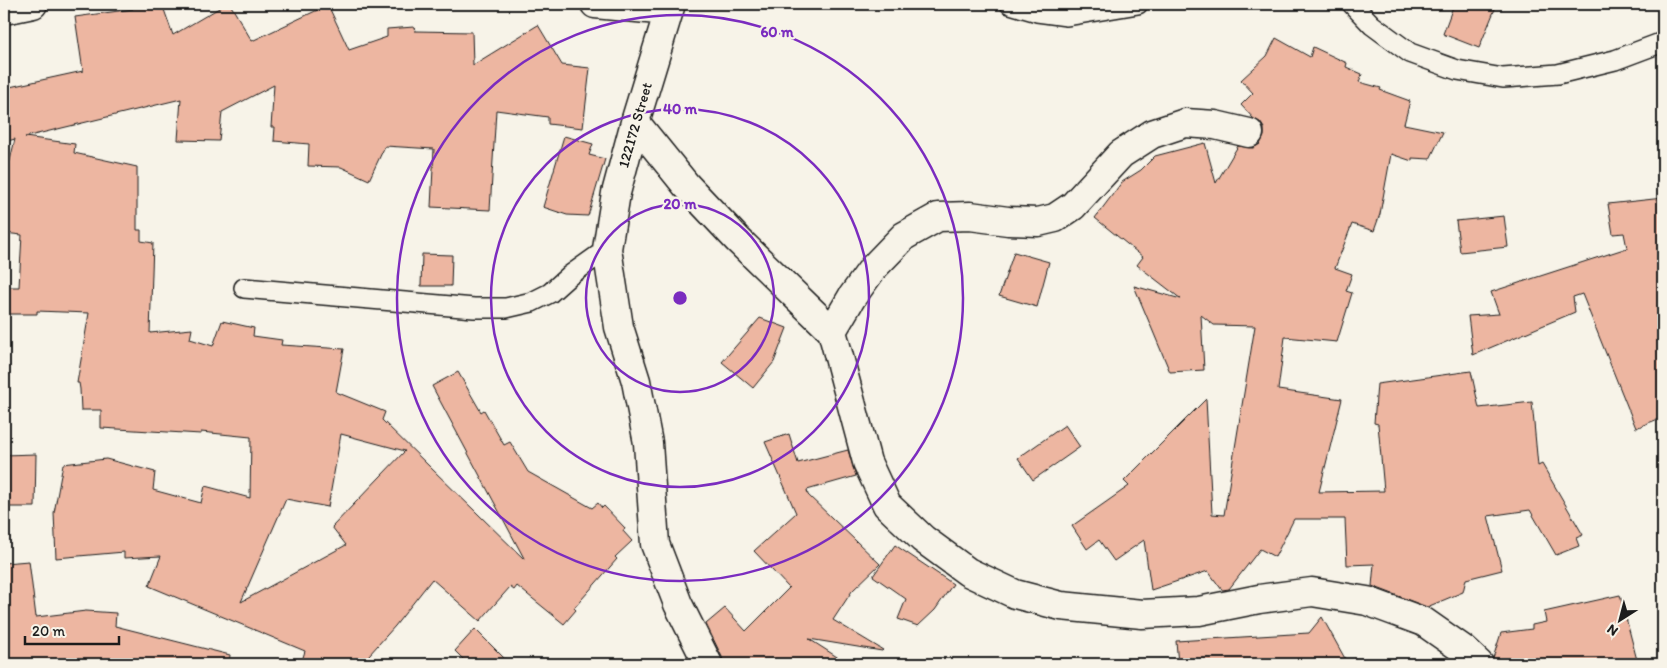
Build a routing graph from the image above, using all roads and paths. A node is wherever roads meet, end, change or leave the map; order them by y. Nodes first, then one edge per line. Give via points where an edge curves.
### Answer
1 (32, 4) edge
2 (595, 4) edge
3 (1010, 4) edge
4 (1138, 4) edge
5 (1352, 4) edge
6 (670, 8) edge
7 (4, 10) edge
8 (1663, 42) edge
9 (635, 122) junction
10 (1249, 133) dead end
11 (607, 249) junction
12 (244, 288) dead end
13 (832, 331) junction
14 (708, 664) edge
15 (1480, 664) edge

1 - 7 street
2 - 6 street
3 - 4 lane via 1067,16
5 - 8 lane via 1372,25 1410,53 1457,70 1503,78 1558,74 1615,60
6 - 9 street, 122172 Street
9 - 11 street, 122172 Street via 616,193
9 - 13 street via 686,186
10 - 13 street via 1215,125 1185,123 1152,134 1121,154 1073,206 1055,218 1038,222 970,216 938,217 904,236 873,268
11 - 12 lane via 550,292 532,302 506,308
11 - 14 street, 122172 Street via 619,327 636,381 648,443 655,544 678,604
13 - 15 street via 867,462 887,504 923,539 968,572 1015,594 1061,606 1142,614 1198,611 1312,592 1367,601 1424,622

